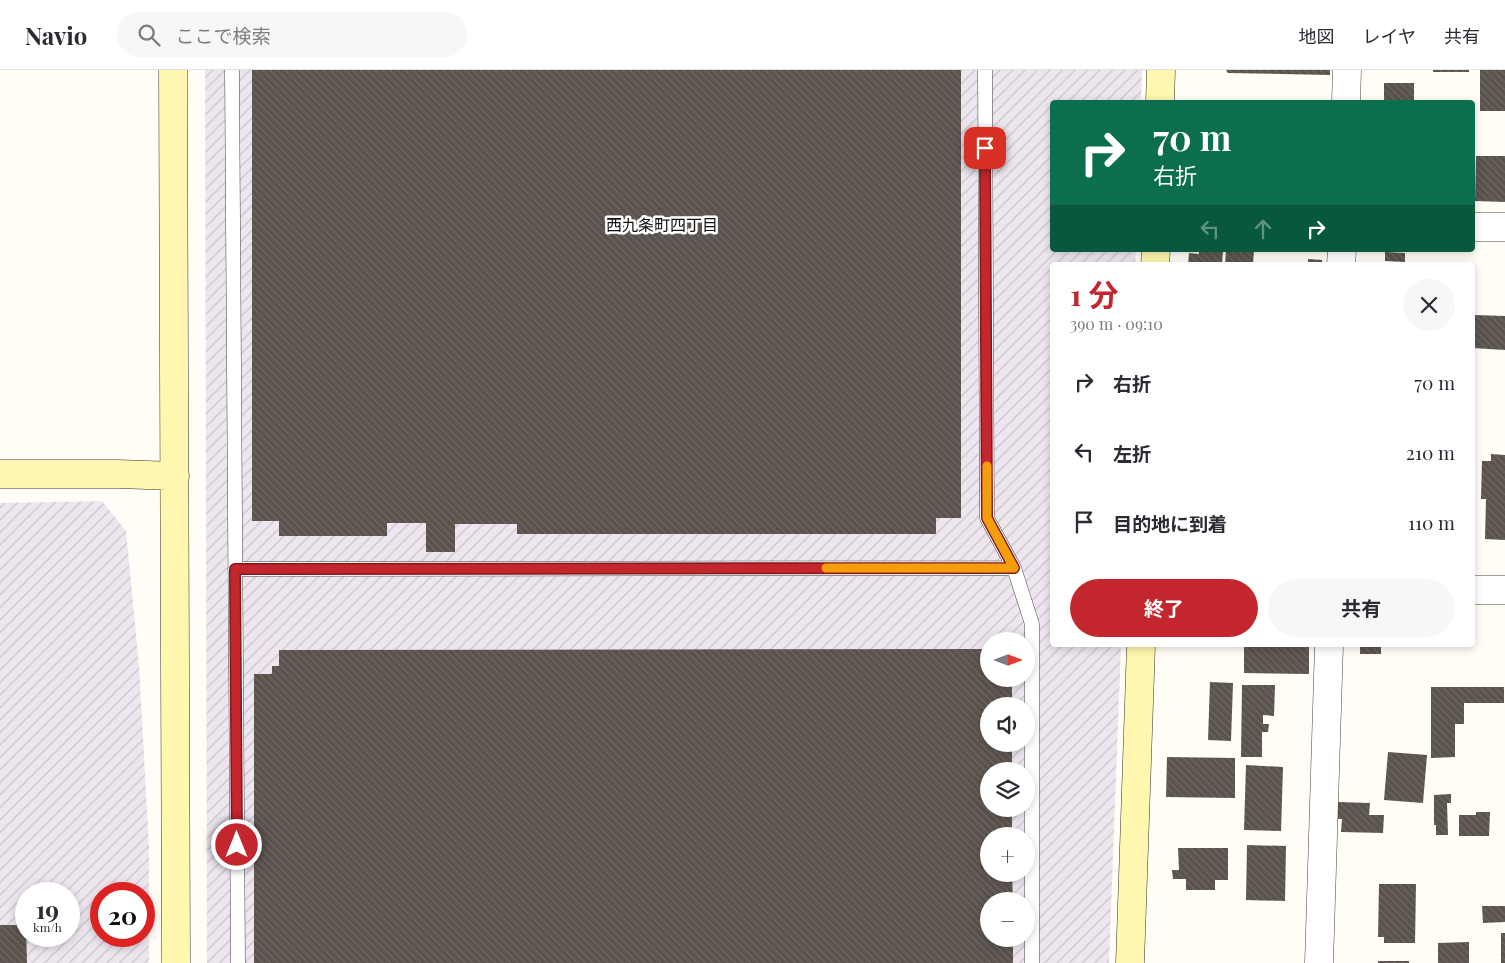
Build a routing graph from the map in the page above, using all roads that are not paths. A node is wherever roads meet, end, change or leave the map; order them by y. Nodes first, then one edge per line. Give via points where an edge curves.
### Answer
1 (173, 70) edge
2 (232, 70) edge
3 (985, 70) edge
4 (1161, 70) edge
5 (1347, 70) edge
6 (1160, 100) edge
7 (1346, 100) edge
8 (1475, 227) edge
9 (1505, 227) edge
10 (0, 474) edge
11 (175, 476) junction
12 (1014, 568) junction
13 (235, 569) junction
14 (1475, 590) edge
15 (1505, 590) edge
16 (1140, 647) edge
17 (1329, 647) edge
18 (176, 963) edge
19 (238, 963) edge
20 (1032, 963) edge
21 (1130, 963) edge
22 (1319, 963) edge

1 - 11 street
2 - 13 lane
3 - 12 lane via 987,518
4 - 6 street
5 - 7 street
8 - 9 street
10 - 11 street
11 - 18 street
12 - 13 lane
12 - 20 lane via 1032,624
13 - 19 lane
14 - 15 street
16 - 21 street
17 - 22 street

